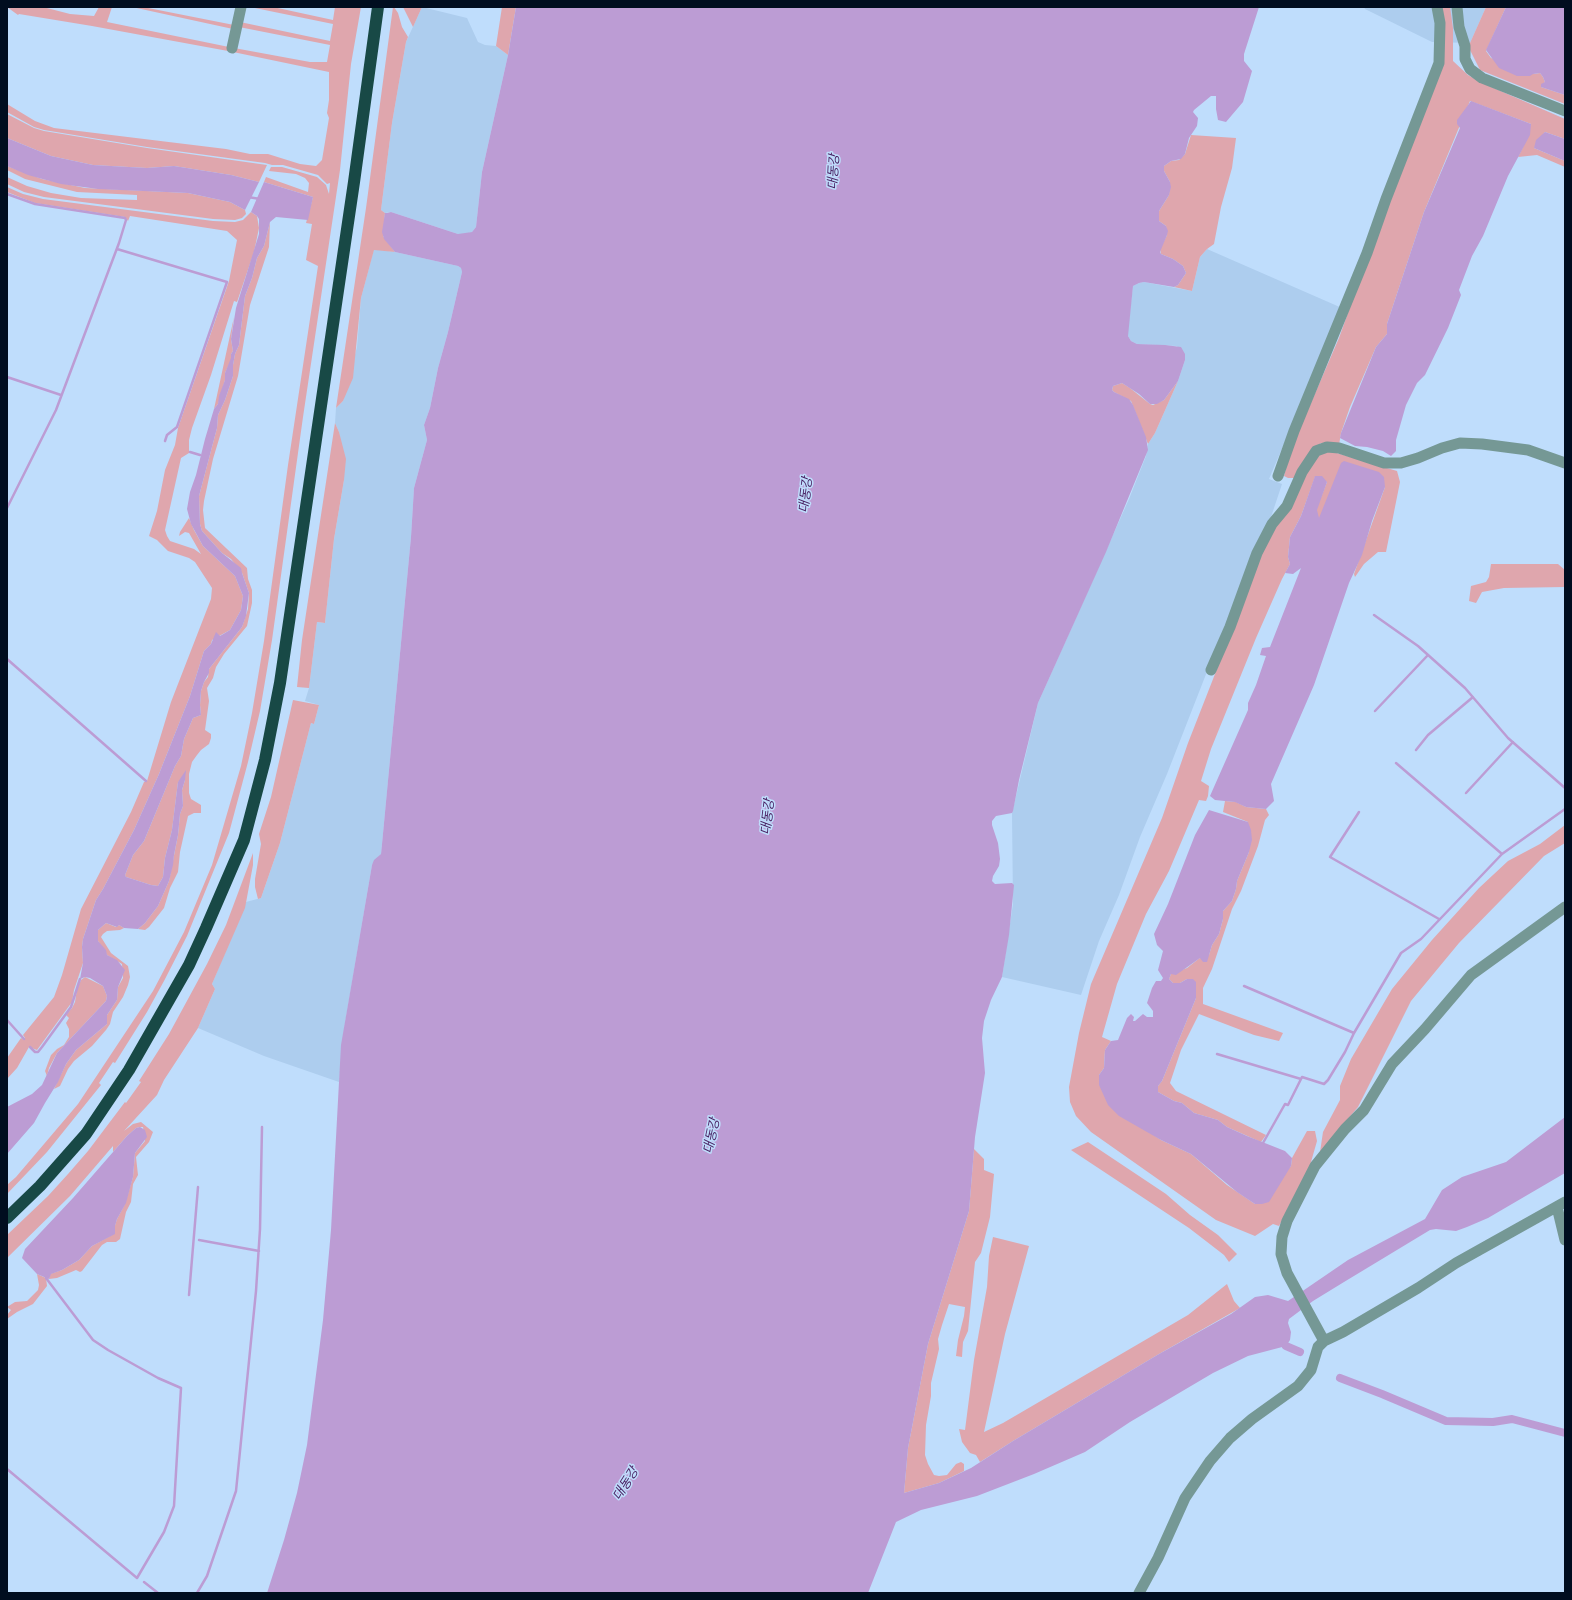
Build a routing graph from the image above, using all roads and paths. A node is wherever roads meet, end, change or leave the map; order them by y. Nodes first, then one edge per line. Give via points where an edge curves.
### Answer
1 (241, 7) edge
2 (378, 7) edge
3 (1437, 7) edge
4 (1457, 7) edge
5 (232, 48) dead end
6 (1565, 111) edge
7 (1565, 462) edge
8 (1278, 476) dead end
9 (1211, 670) dead end
10 (1565, 907) edge
11 (1561, 1205) edge
12 (7, 1218) edge
13 (1565, 1240) edge
14 (1324, 1341) junction
15 (1139, 1593) edge

1 - 5 street
2 - 12 highway via 280,683 265,760 244,840 188,965 129,1070 86,1134 40,1186
3 - 8 street via 1440,23 1439,63
4 - 6 street via 1465,58 1470,68 1482,78
7 - 9 street via 1528,450 1460,443 1401,463 1384,463 1339,448 1327,447 1316,451 1302,472 1287,506 1272,524 1257,553
10 - 14 street via 1471,974 1392,1064 1364,1110 1315,1166 1287,1221 1282,1237 1281,1254 1283,1263
11 - 13 street
11 - 14 street
14 - 15 street via 1318,1347 1311,1370 1298,1386 1235,1433 1210,1461 1185,1498

